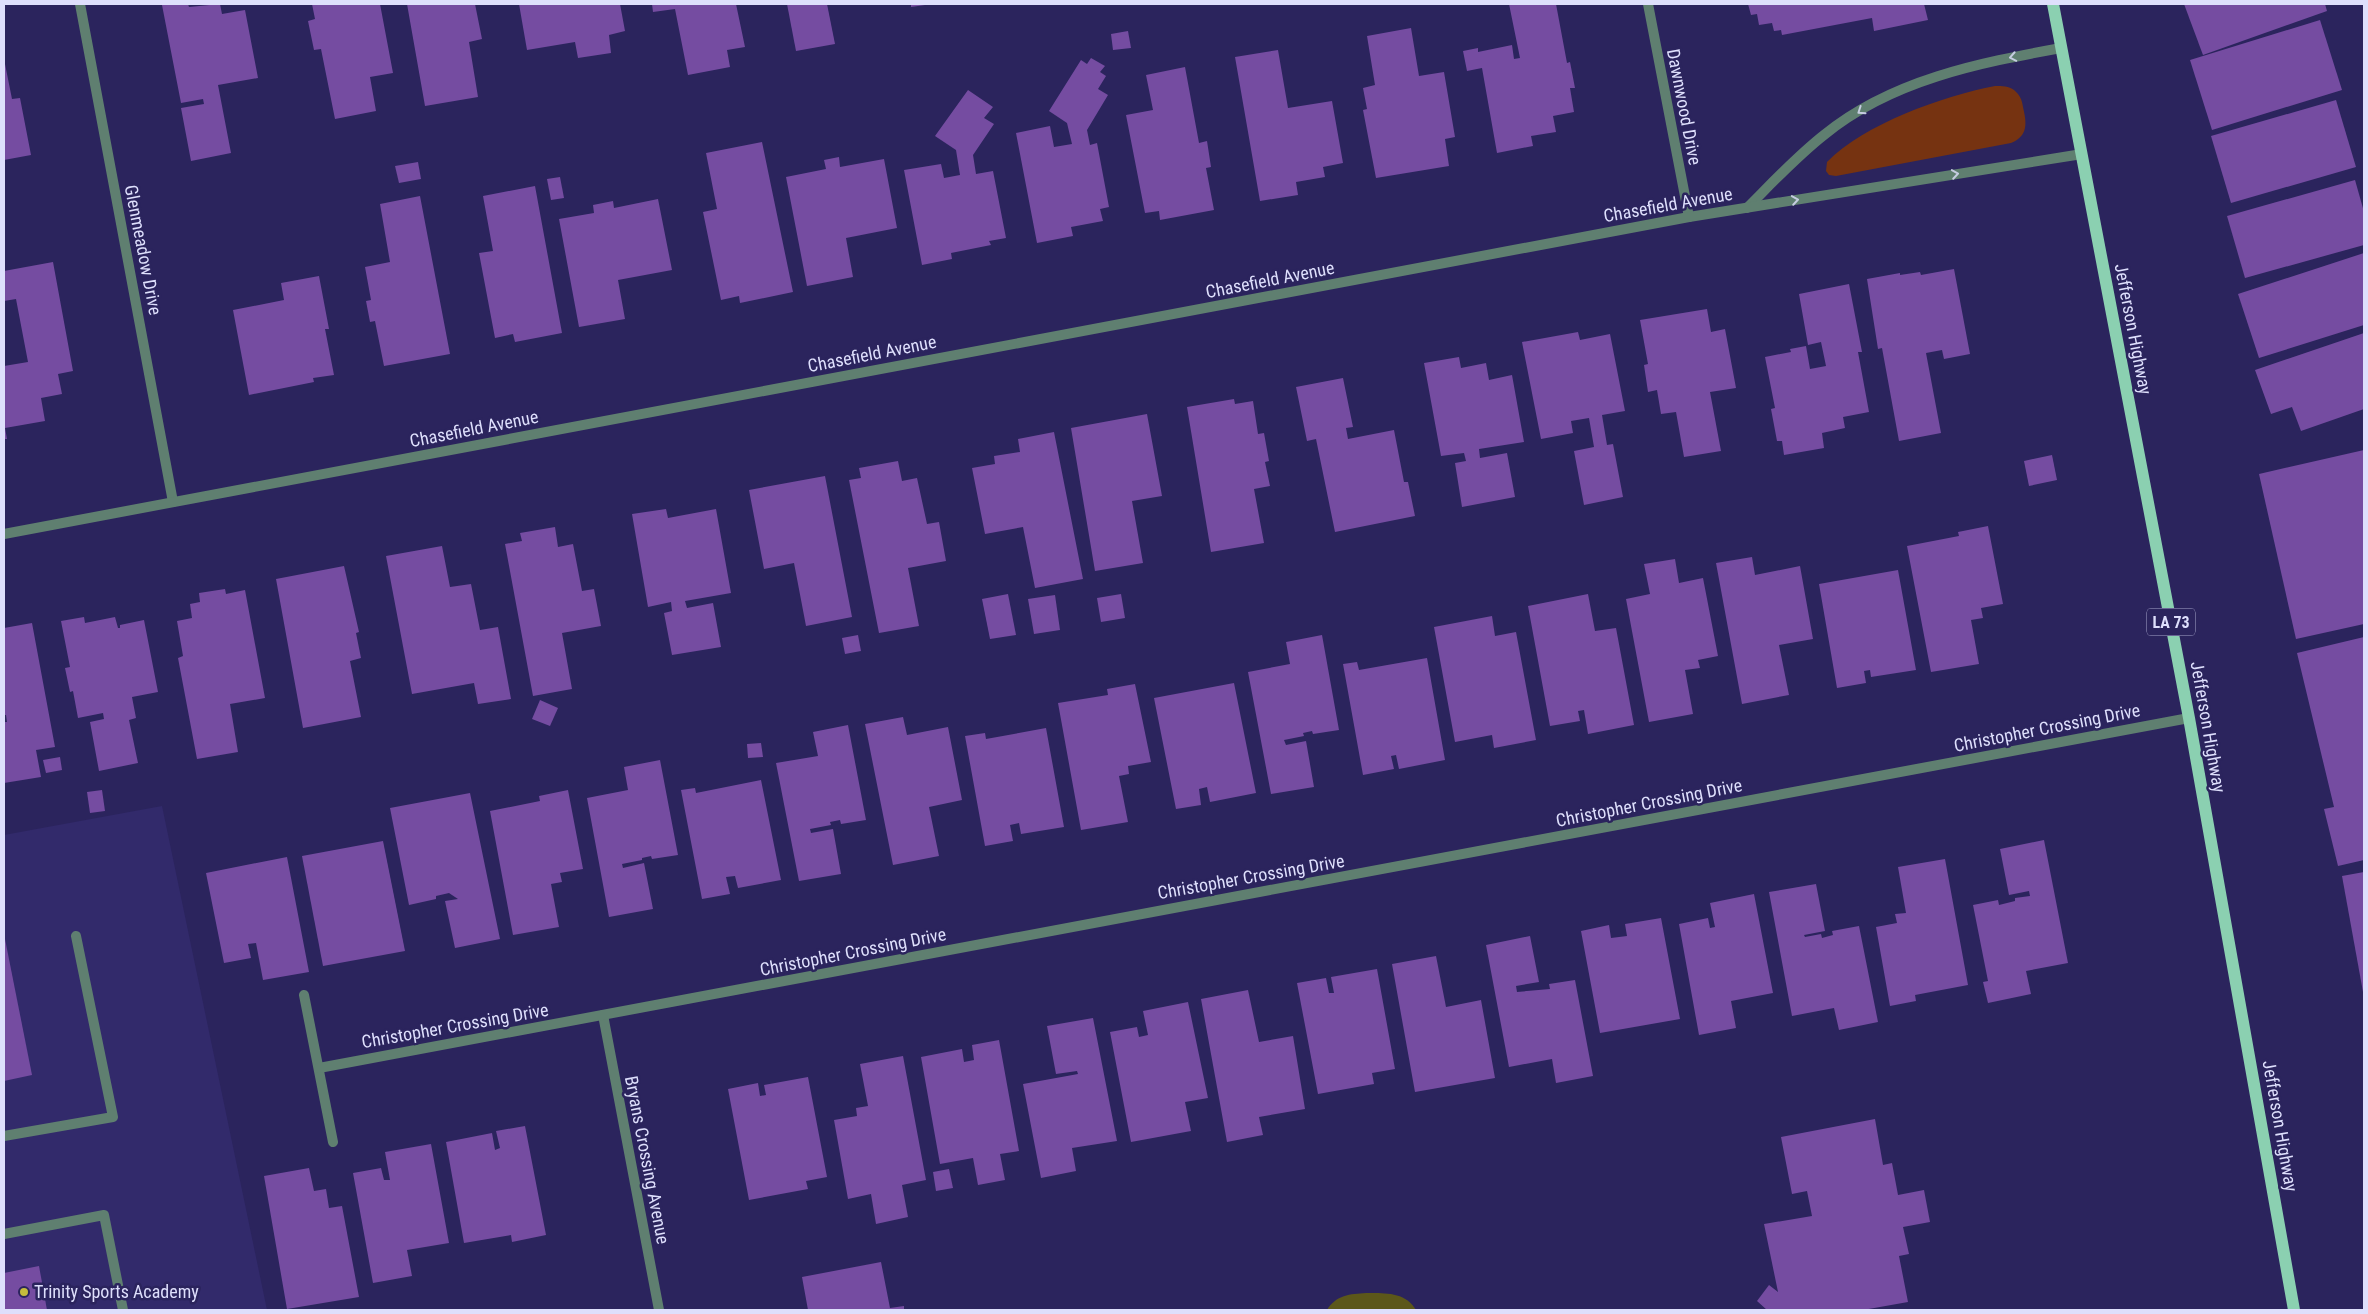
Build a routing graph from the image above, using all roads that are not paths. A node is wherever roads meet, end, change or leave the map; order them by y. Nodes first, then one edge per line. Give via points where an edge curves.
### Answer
1 (80, 4) edge
2 (1648, 4) edge
3 (2053, 4) edge
4 (2061, 48) junction
5 (2082, 154) junction
6 (1746, 208) junction
7 (1689, 217) junction
8 (173, 502) junction
9 (4, 534) edge
10 (2189, 718) junction
11 (76, 936) dead end
12 (304, 995) dead end
13 (603, 1015) junction
14 (318, 1068) junction
15 (4, 1136) edge
16 (333, 1142) dead end
17 (4, 1234) edge
18 (122, 1310) edge
19 (659, 1310) edge
20 (2294, 1310) edge

1 - 8 street, Glenmeadow Drive
2 - 7 street, Dawnwood Drive
3 - 4 main road, Jefferson Highway / LA 73
4 - 5 main road, Jefferson Highway / LA 73
4 -> 6 street, Chasefield Avenue via 1953,71 1869,105 1825,134
6 -> 5 street, Chasefield Avenue
5 - 10 main road, Jefferson Highway / LA 73
6 - 7 street, Chasefield Avenue
7 - 8 street, Chasefield Avenue
8 - 9 street, Chasefield Avenue
10 - 13 street, Christopher Crossing Drive
10 - 20 main road, Jefferson Highway / LA 73
11 - 15 street via 113,1117
12 - 14 street
13 - 14 street, Christopher Crossing Drive
13 - 19 street, Bryans Crossing Avenue
14 - 16 street
17 - 18 street via 104,1215

